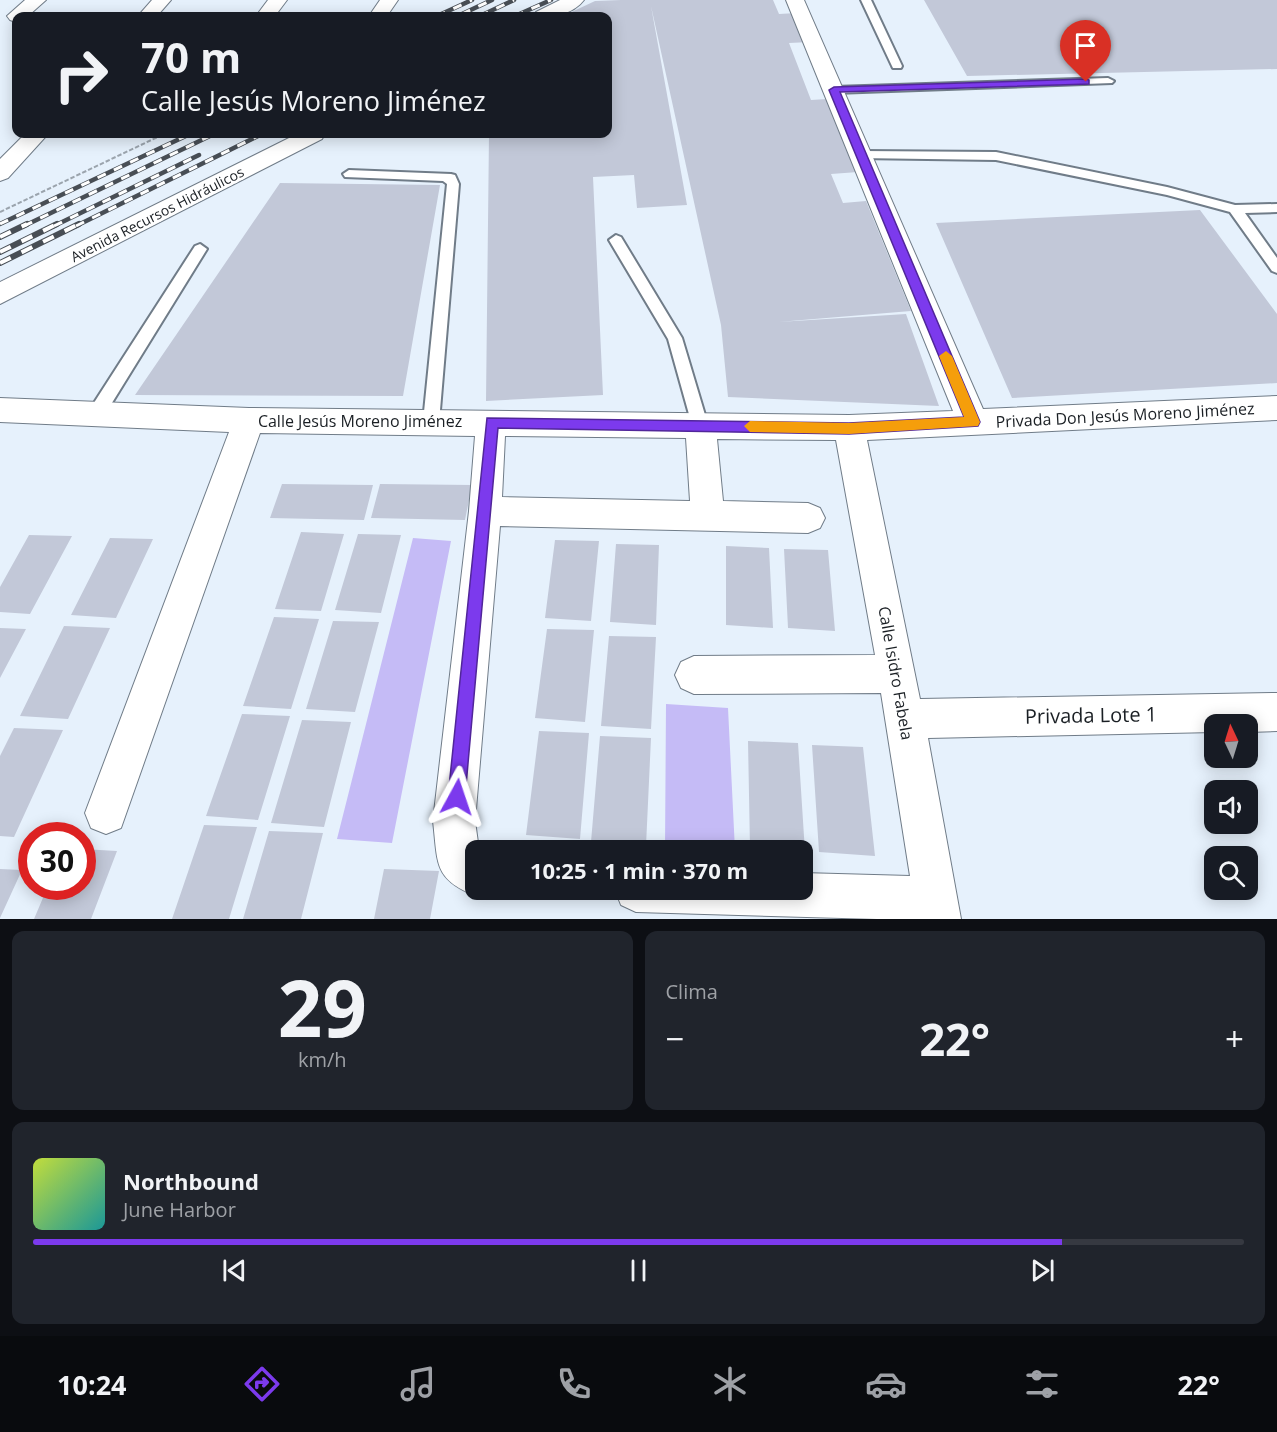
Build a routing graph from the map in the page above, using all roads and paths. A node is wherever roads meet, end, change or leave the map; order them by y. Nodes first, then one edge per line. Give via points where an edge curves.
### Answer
1 (37, 0) edge
2 (162, 0) edge
3 (278, 0) edge
4 (575, 0) edge
5 (795, 0) edge
6 (866, 0) edge
7 (23, 12) edge
8 (151, 12) edge
9 (268, 12) edge
10 (551, 12) edge
11 (12, 21) edge
12 (0, 31) edge
13 (897, 66) dead end
14 (1108, 81) dead end
15 (834, 90) junction
16 (33, 138) edge
17 (156, 138) edge
18 (306, 138) edge
19 (862, 155) junction
20 (0, 173) edge
21 (349, 174) dead end
22 (1277, 208) edge
23 (1235, 209) junction
24 (0, 212) edge
25 (616, 240) dead end
26 (200, 249) dead end
27 (1277, 268) edge
28 (0, 294) edge
29 (1277, 408) edge
30 (0, 410) edge
31 (96, 414) junction
32 (249, 420) junction
33 (431, 422) junction
34 (491, 422) junction
35 (973, 422) junction
36 (700, 425) junction
37 (849, 428) junction
38 (485, 511) junction
39 (708, 516) junction
40 (808, 518) dead end
41 (897, 674) junction
42 (694, 675) dead end
43 (1277, 712) edge
44 (904, 719) junction
45 (106, 813) dead end
46 (465, 867) edge
47 (795, 900) edge
48 (938, 909) edge

1 - 7 street
2 - 8 street
3 - 9 street
4 - 10 street
5 - 15 street
6 - 13 lane
11 - 12 street
14 - 15 lane
15 - 19 street
16 - 20 street
17 - 24 path
18 - 28 street, Avenida Recursos Hidráulicos
19 - 23 lane via 996,156
19 - 35 street
21 - 33 lane via 443,177 451,178 453,184
22 - 23 lane
23 - 27 lane
25 - 36 lane via 675,338
26 - 31 lane
29 - 35 street, Privada Don Jesús Moreno Jiménez
30 - 31 street, Calle Jesús Moreno Jiménez
31 - 32 street, Calle Jesús Moreno Jiménez
32 - 33 street, Calle Jesús Moreno Jiménez
32 - 45 street
33 - 34 street, Calle Jesús Moreno Jiménez
34 - 36 street, Calle Jesús Moreno Jiménez
34 - 38 street
35 - 37 street, Calle Jesús Moreno Jiménez
36 - 37 street, Calle Jesús Moreno Jiménez
36 - 39 street
37 - 41 street, Calle Isidro Fabela
38 - 39 street
38 - 46 street via 454,821 459,863
39 - 40 street
41 - 42 street
41 - 44 street, Calle Isidro Fabela
43 - 44 street, Privada Lote 1
44 - 48 street, Calle Isidro Fabela
47 - 48 street

